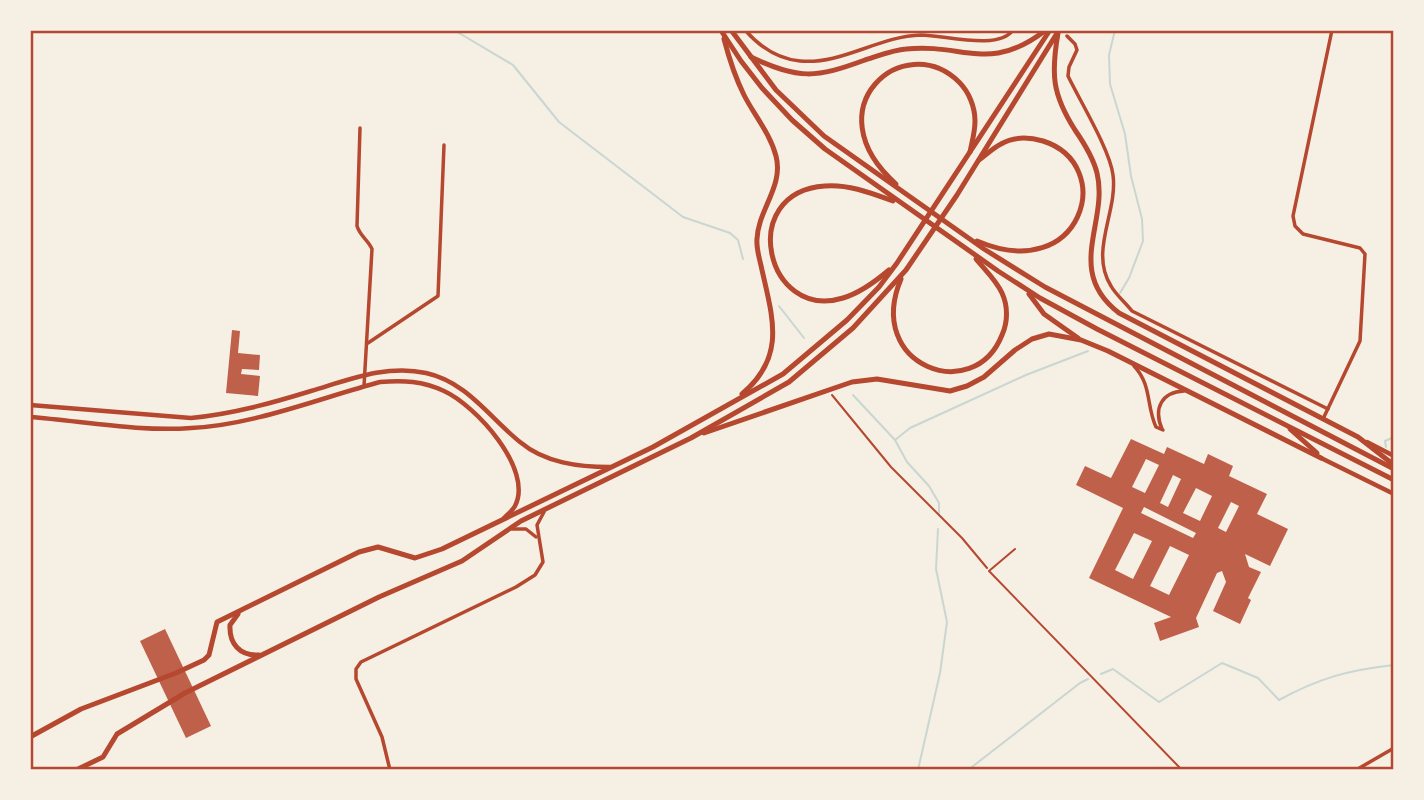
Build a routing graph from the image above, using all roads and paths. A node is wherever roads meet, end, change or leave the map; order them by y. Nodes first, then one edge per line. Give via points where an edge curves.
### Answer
1 (732, 30) edge
2 (745, 30) edge
3 (1013, 30) edge
4 (1048, 30) edge
5 (1059, 30) edge
6 (1332, 30) edge
7 (1067, 36) dead end
8 (749, 56) junction
9 (360, 128) dead end
10 (444, 145) dead end
11 (969, 156) junction
12 (977, 162) junction
13 (914, 200) junction
14 (900, 203) junction
15 (965, 235) junction
16 (969, 251) junction
17 (897, 263) junction
18 (906, 270) junction
19 (1025, 288) junction
20 (1080, 340) junction
21 (367, 344) junction
22 (1130, 361) junction
23 (365, 375) junction
24 (365, 386) junction
25 (1188, 390) junction
26 (829, 392) junction
27 (732, 402) junction
28 (30, 405) edge
29 (262, 405) junction
30 (66, 408) junction
31 (1328, 409) junction
32 (261, 415) junction
33 (30, 416) edge
34 (64, 419) junction
35 (1323, 419) junction
36 (1286, 424) junction
37 (1358, 437) junction
38 (691, 438) junction
39 (1394, 456) edge
40 (1321, 458) junction
41 (611, 467) junction
42 (1394, 467) edge
43 (1394, 480) edge
44 (1394, 494) edge
45 (547, 508) junction
46 (502, 520) junction
47 (507, 530) junction
48 (538, 538) junction
49 (1015, 550) dead end
50 (989, 571) junction
51 (242, 609) junction
52 (261, 655) junction
53 (30, 737) edge
54 (1394, 748) edge
55 (76, 770) edge
56 (390, 770) edge
57 (1182, 770) edge
58 (1356, 770) edge

1 - 8 highway
2 - 3 street via 772,53 812,62 902,37 996,41
4 - 8 highway via 1003,52 978,55 901,49 813,75 780,71
4 - 11 highway
5 - 12 highway
5 - 35 highway via 1053,69 1057,94 1092,158 1098,179 1090,252 1103,297 1119,313
6 - 31 street via 1293,216 1303,234 1360,248 1364,254 1360,341
7 - 31 street via 1077,50 1068,76 1113,173 1102,257 1112,288 1132,311
8 - 13 highway via 789,104 824,136
9 - 21 street via 357,226 372,249
10 - 21 street via 438,296
11 - 13 highway via 975,114 967,93 953,77 914,65 881,78 862,108 863,135 880,168
11 - 17 highway
12 - 15 highway via 1007,141 1046,142 1076,168 1083,191 1081,207 1066,234 1039,250 991,247
12 - 18 highway
13 - 15 highway
14 - 16 highway
14 - 17 highway via 842,186 811,188 781,207 769,242 774,264 786,283 821,300 859,292
14 - 27 highway via 792,120 722,32 744,95 769,137 778,165 757,236 772,311 773,345 764,370
15 - 42 highway via 1045,287
16 - 18 highway via 995,281 1005,300 1006,315 995,349 965,369 929,367 901,344 893,308
16 - 19 highway
17 - 27 highway via 863,304 814,349 783,374
18 - 38 highway via 870,311 805,370
19 - 20 highway via 1044,314
19 - 36 highway
20 - 22 highway
20 - 26 highway via 1049,334 1032,339 984,377 950,391 877,379 852,382
21 - 23 street
22 - 25 highway
22 - 25 street via 1147,386 1156,427 1163,430 1159,418 1167,394
23 - 24 street
23 - 29 main road
23 - 41 main road via 400,370 427,373 471,395 533,451 571,464
24 - 32 main road
24 - 46 main road via 425,383 446,392 479,419 506,451 517,475 515,506
25 - 40 highway
26 - 38 highway
26 - 50 path via 891,467
27 - 41 highway
28 - 30 main road
29 - 30 main road via 191,418
29 - 32 main road
30 - 34 main road
31 - 35 street
32 - 34 main road via 191,429
33 - 34 main road
35 - 37 highway
36 - 40 highway
36 - 43 highway
37 - 39 main road
37 - 42 highway
38 - 45 highway
40 - 44 main road
41 - 46 highway
45 - 47 highway
45 - 48 street via 537,525
46 - 51 highway via 426,556 368,548
47 - 48 street via 526,529
47 - 52 highway via 462,561
48 - 56 street via 542,562 535,575 361,662 356,669
49 - 50 lane
50 - 57 lane
51 - 52 highway via 233,618 230,634 239,651
51 - 53 highway via 217,622 204,660 82,709
52 - 55 highway via 125,728 103,757
54 - 58 street

